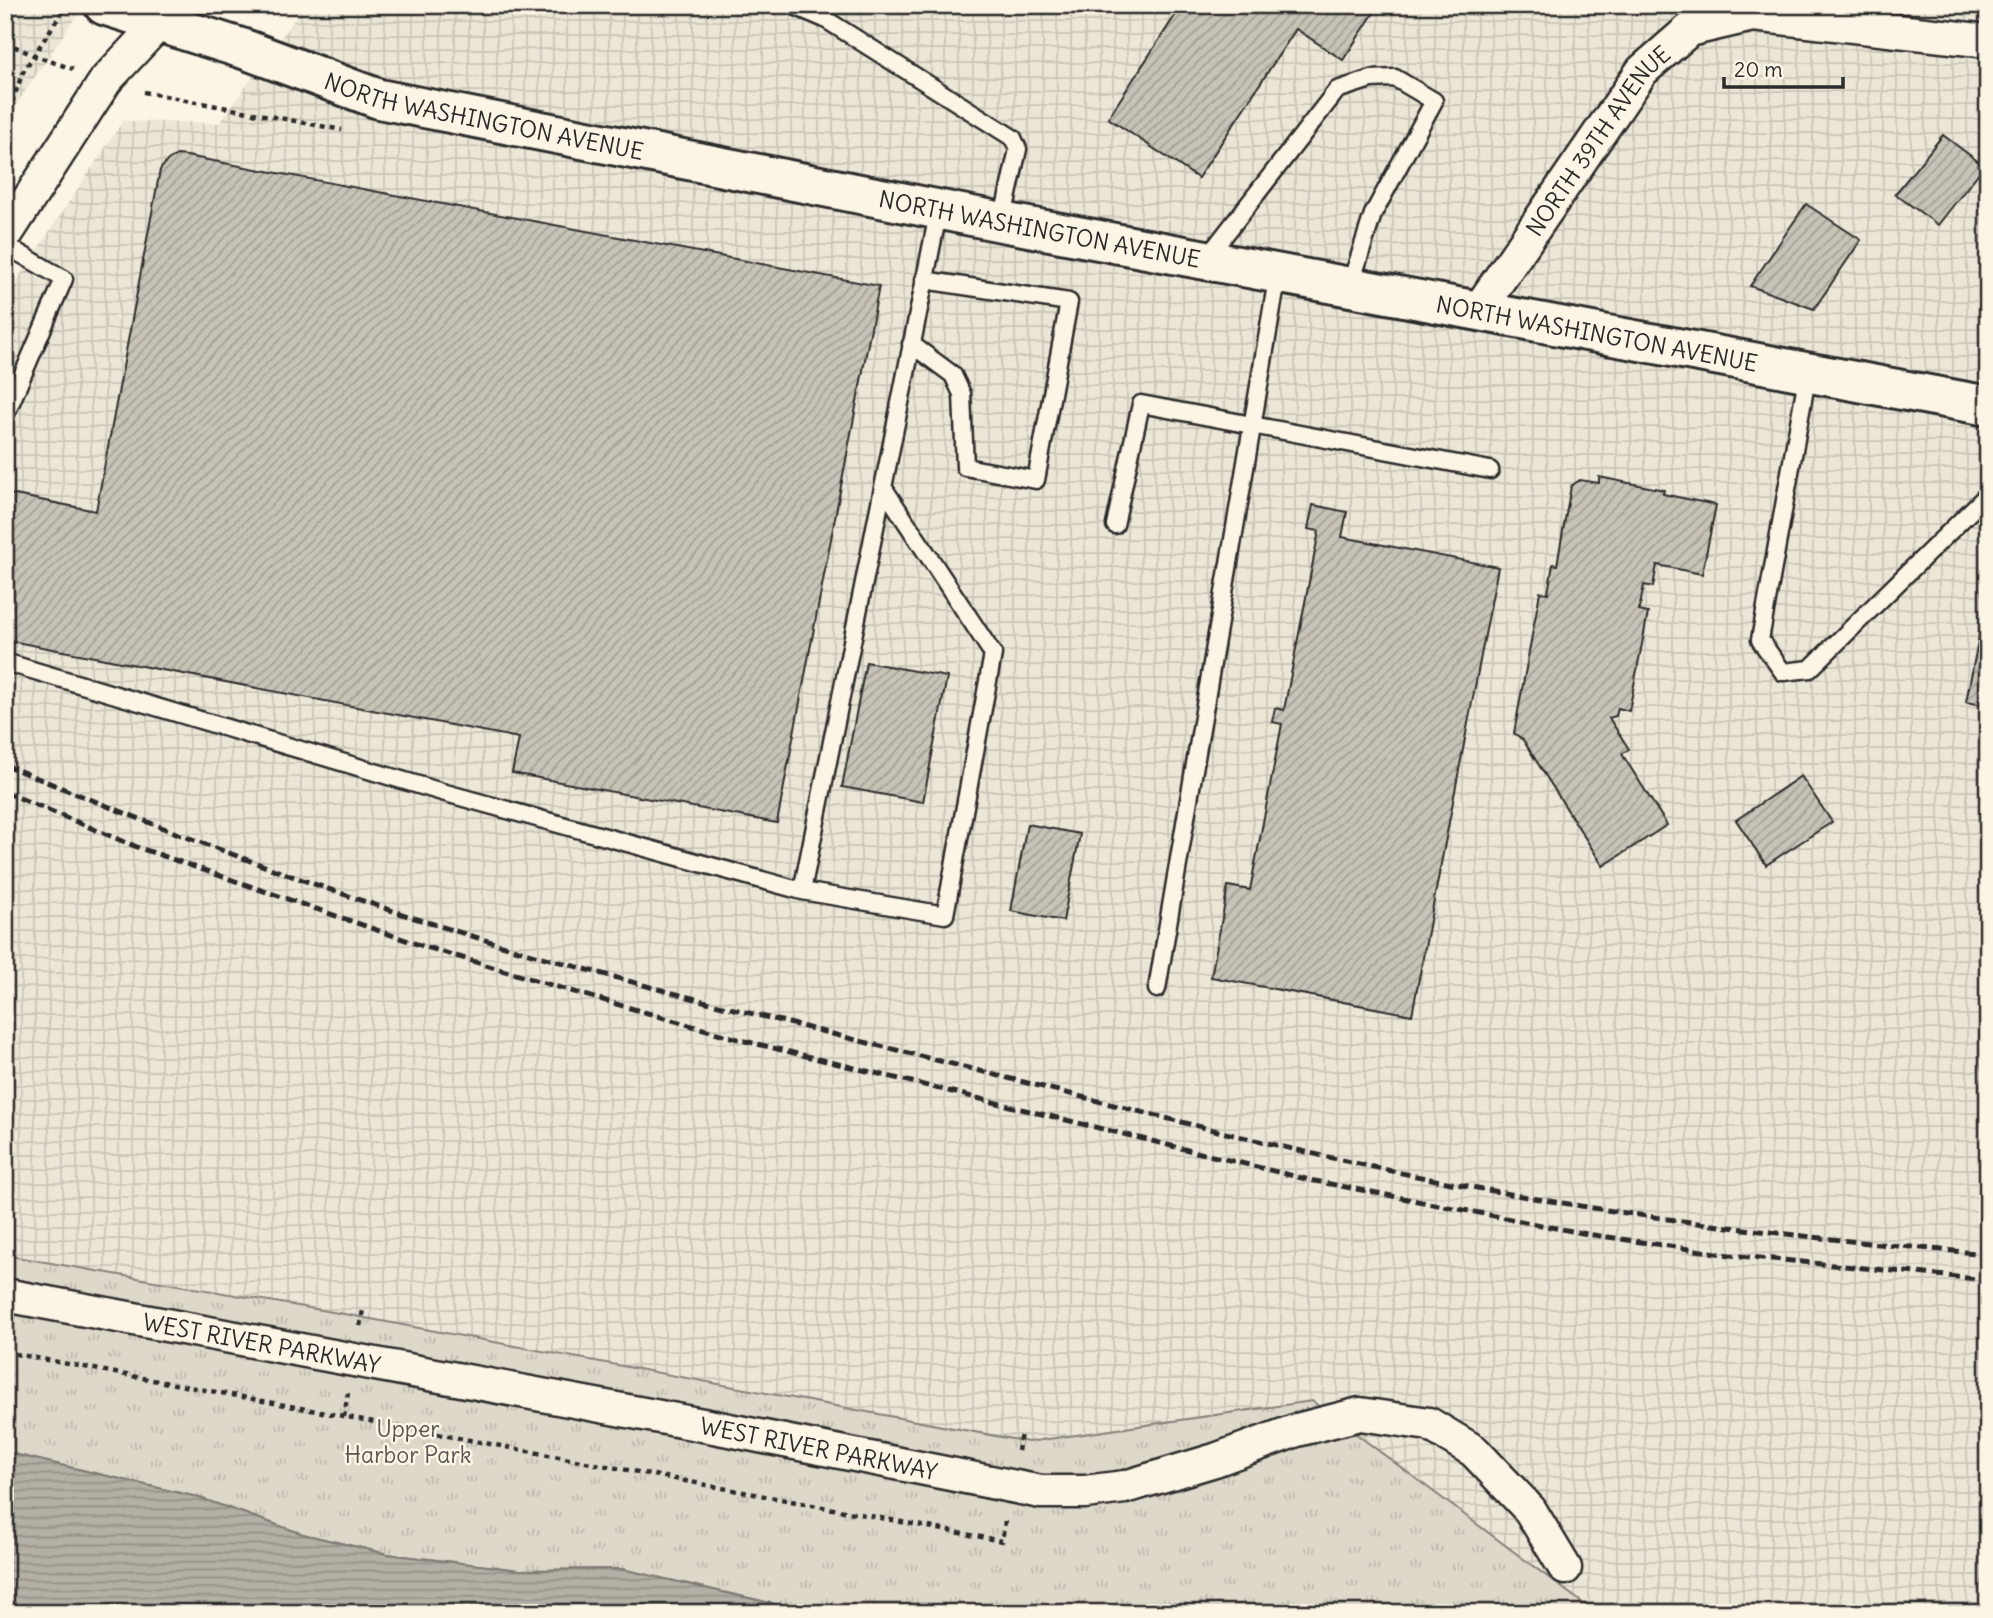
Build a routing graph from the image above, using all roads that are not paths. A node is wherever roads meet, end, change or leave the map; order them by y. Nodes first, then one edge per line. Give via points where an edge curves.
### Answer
1 (104, 5) edge
2 (792, 5) edge
3 (168, 14) edge
4 (1988, 41) edge
5 (939, 209) junction
6 (1002, 222) junction
7 (5, 236) edge
8 (5, 245) edge
9 (1206, 259) junction
10 (1278, 273) junction
11 (924, 280) junction
12 (1350, 286) junction
13 (1477, 312) junction
14 (911, 344) junction
15 (1808, 372) junction
16 (1988, 406) edge
17 (5, 416) edge
18 (1251, 426) junction
19 (1490, 470) dead end
20 (883, 487) junction
21 (1988, 494) edge
22 (1115, 525) dead end
23 (5, 662) edge
24 (802, 891) junction
25 (1157, 989) dead end
26 (5, 1295) edge
27 (1565, 1568) dead end

1 - 3 street, NORTH WASHINGTON AVENUE
2 - 6 lane via 825,19 1013,138 1018,149
3 - 5 street, NORTH WASHINGTON AVENUE via 244,49 379,99
3 - 7 street via 106,80
4 - 13 street, NORTH 39TH AVENUE via 1754,15 1689,30 1642,71
5 - 6 street, NORTH WASHINGTON AVENUE
5 - 11 lane
6 - 9 street, NORTH WASHINGTON AVENUE
8 - 17 lane via 64,279
9 - 10 street, NORTH WASHINGTON AVENUE
9 - 12 lane via 1337,90 1371,79 1395,78 1434,101 1373,214
10 - 12 street, NORTH WASHINGTON AVENUE
10 - 18 lane
11 - 14 lane
11 - 14 lane via 1069,302 1036,480 965,467 962,394 953,375
12 - 13 street, NORTH WASHINGTON AVENUE
13 - 15 street, NORTH WASHINGTON AVENUE
14 - 20 lane
15 - 16 street, NORTH WASHINGTON AVENUE
15 - 21 lane via 1760,640 1783,672 1810,669
18 - 19 lane
18 - 22 lane via 1141,404
18 - 25 lane
20 - 24 lane
20 - 24 lane via 993,654 945,915
23 - 24 lane via 442,792
26 - 27 street, WEST RIVER PARKWAY via 1041,1492 1125,1487 1360,1414 1429,1424 1474,1451 1493,1470 1530,1510

